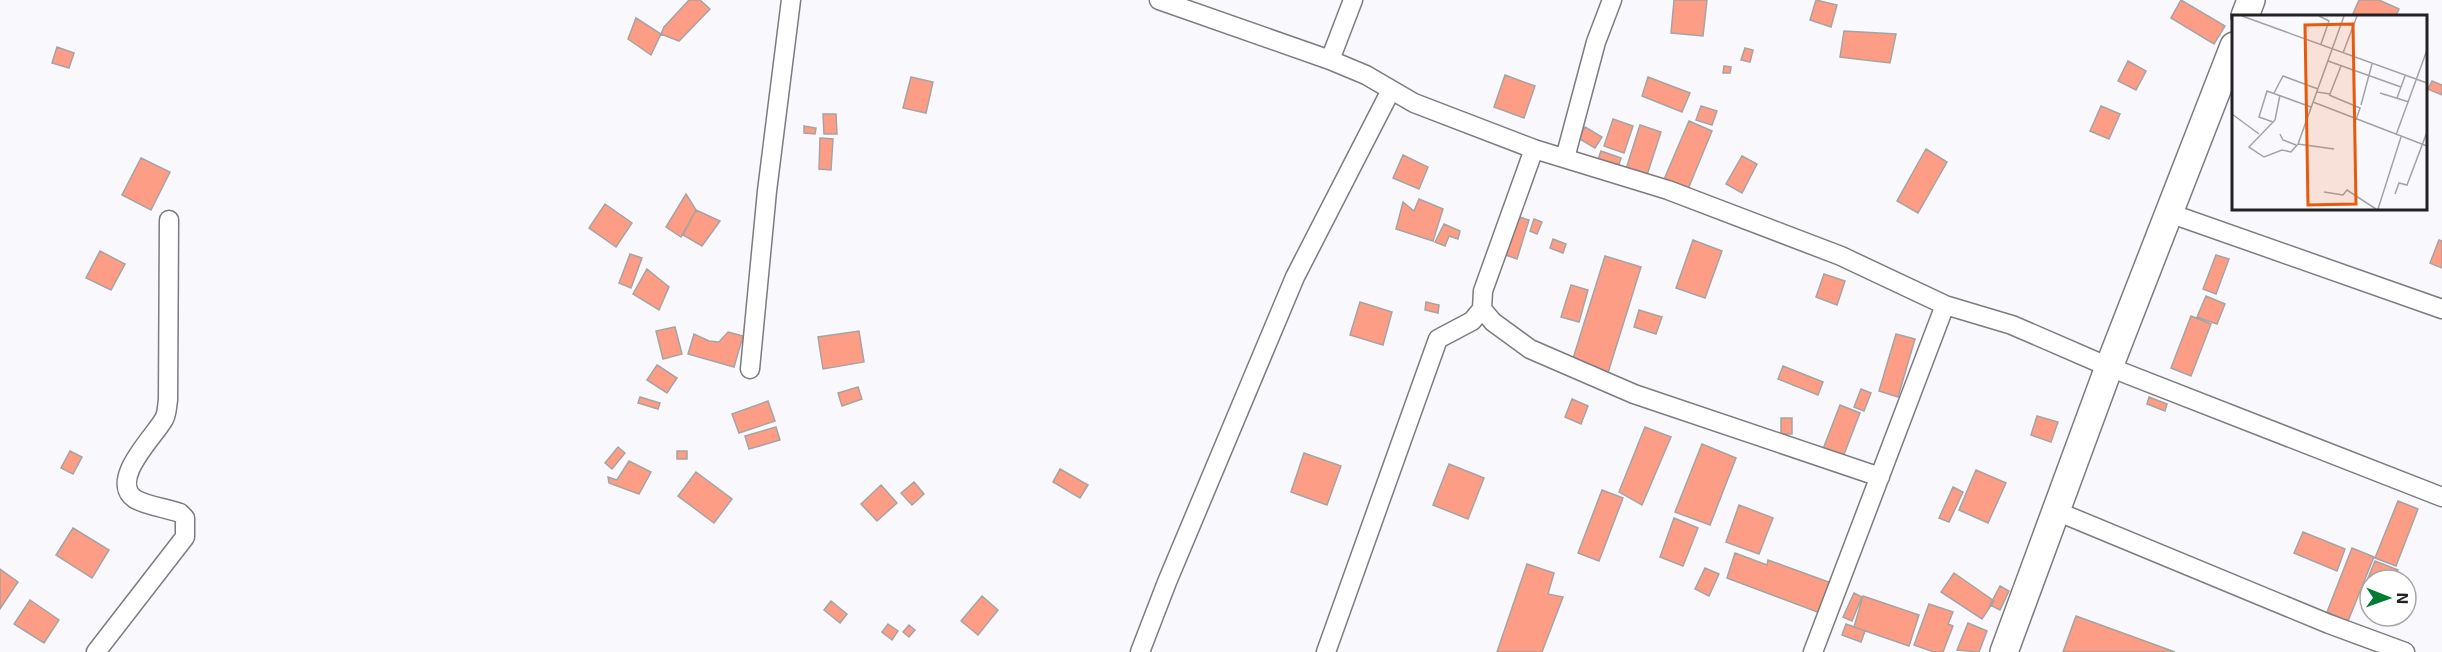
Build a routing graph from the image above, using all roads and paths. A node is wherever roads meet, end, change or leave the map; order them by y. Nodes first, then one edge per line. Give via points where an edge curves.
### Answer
1 (791, 0) edge
2 (1159, 0) edge
3 (1353, 0) edge
4 (1612, 0) edge
5 (2251, 0) edge
6 (2245, 15) edge
7 (2232, 51) edge
8 (1330, 60) junction
9 (1391, 90) junction
10 (1534, 149) junction
11 (1565, 159) junction
12 (2169, 213) junction
13 (169, 220) dead end
14 (1945, 305) junction
15 (1482, 309) junction
16 (2442, 309) edge
17 (2109, 367) junction
18 (750, 369) dead end
19 (1880, 477) junction
20 (2442, 498) edge
21 (2056, 511) junction
22 (96, 652) edge
23 (1140, 652) edge
24 (1326, 652) edge
25 (1814, 652) edge
26 (2004, 652) edge
27 (2404, 652) edge

1 - 18 street
2 - 8 street
3 - 8 street
4 - 11 street via 1596,42
5 - 6 main road
7 - 12 main road
8 - 9 street
9 - 10 street via 1414,103
9 - 23 street via 1295,277
10 - 11 street
10 - 15 street via 1483,291
11 - 14 street via 1668,190 1841,256
12 - 16 street
12 - 17 main road
13 - 22 street via 168,400 164,418 126,479 128,491 136,499 180,513 185,518 185,537
14 - 17 street via 2012,325
14 - 19 street
15 - 19 street via 1530,349 1634,394
15 - 24 street via 1472,321 1438,339
17 - 20 street
17 - 21 main road
19 - 25 street
21 - 26 main road
21 - 27 street

